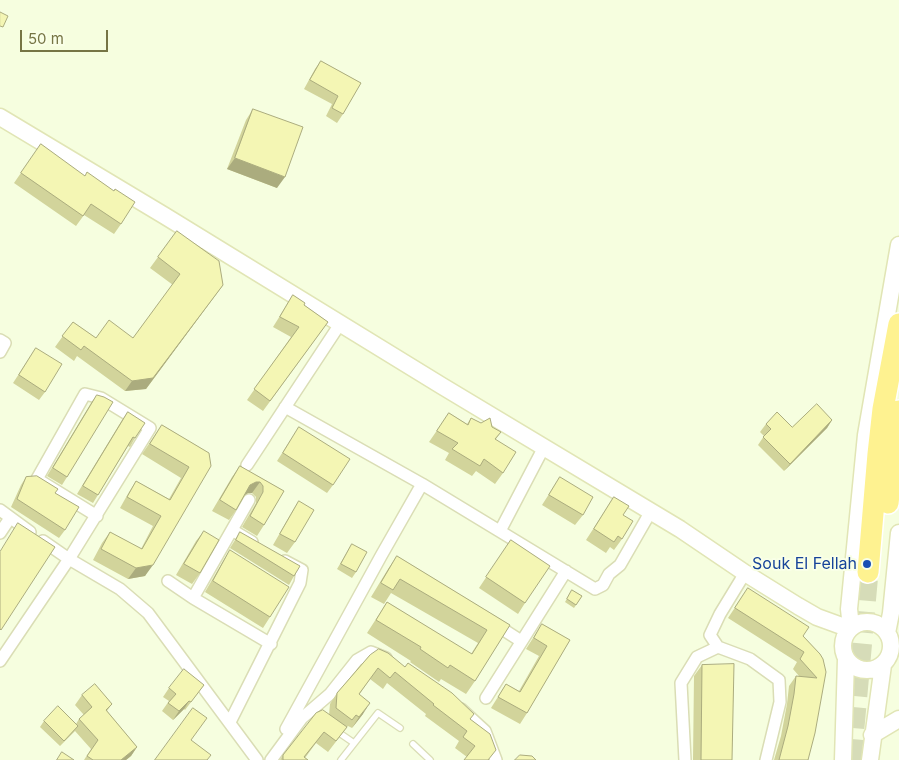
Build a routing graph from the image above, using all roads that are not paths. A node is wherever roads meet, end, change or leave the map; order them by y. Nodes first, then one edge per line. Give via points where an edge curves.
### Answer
1 (0, 117) edge
2 (899, 245) edge
3 (340, 324) junction
4 (899, 324) edge
5 (0, 340) edge
6 (0, 352) edge
7 (285, 407) junction
8 (899, 411) edge
9 (544, 446) junction
10 (247, 465) dead end
11 (422, 484) junction
12 (249, 500) edge
13 (0, 510) edge
14 (651, 511) junction
15 (97, 516) junction
16 (10, 518) junction
17 (232, 530) junction
18 (500, 531) junction
19 (0, 533) edge
20 (899, 533) edge
21 (69, 559) junction
22 (566, 571) junction
23 (745, 573) junction
24 (168, 581) dead end
25 (193, 598) junction
26 (798, 606) junction
27 (480, 616) edge
28 (851, 628) junction
29 (521, 641) junction
30 (893, 641) edge
31 (271, 644) junction
32 (718, 647) junction
33 (844, 654) junction
34 (0, 661) edge
35 (398, 663) edge
36 (889, 663) edge
37 (486, 698) dead end
38 (456, 704) edge
39 (899, 718) edge
40 (230, 722) junction
41 (332, 727) edge
42 (400, 728) dead end
43 (872, 735) junction
44 (354, 743) junction
45 (413, 744) dead end
46 (257, 760) edge
47 (270, 760) edge
48 (341, 760) edge
49 (430, 760) edge
50 (496, 760) edge
51 (685, 760) edge
52 (766, 760) edge
53 (843, 760) edge
54 (870, 760) edge

1 - 3 street
2 - 28 street via 866,435 849,609
3 - 7 street
3 - 9 street
4 - 8 highway via 880,436 875,572
5 - 6 street via 5,343
7 - 10 street
7 - 11 street
9 - 14 street
9 - 18 street
11 - 18 street
11 - 47 street via 385,558
12 - 17 street
13 - 16 street
14 - 22 street via 620,565 595,589
14 - 23 street
15 - 15 street via 150,428 101,398 85,394 36,479
15 - 21 street
16 - 19 street
16 - 21 street
17 - 25 street via 224,553
17 - 31 street via 302,570 300,583 289,594
18 - 22 street
20 - 30 street via 891,613
21 - 34 street
21 - 40 street via 120,589 148,613
22 - 29 street
23 - 26 street
23 - 32 street via 710,635
24 - 25 street
25 - 31 street
26 - 28 street via 817,617
26 - 33 street via 825,629
27 - 29 street
28 - 30 street via 868,622 879,625
28 - 33 street via 843,641
29 - 37 street
30 - 36 street
31 - 40 street
32 - 51 street via 697,657 681,683
32 - 52 street via 750,659 779,680 780,702
33 - 36 street via 855,668 866,671
33 - 53 street
35 - 47 street via 371,652 357,660 313,714 302,718
36 - 43 street
38 - 50 street via 485,732
39 - 43 street
40 - 46 street
41 - 44 lane
42 - 44 lane via 378,713
43 - 54 street
44 - 48 lane
45 - 49 lane

